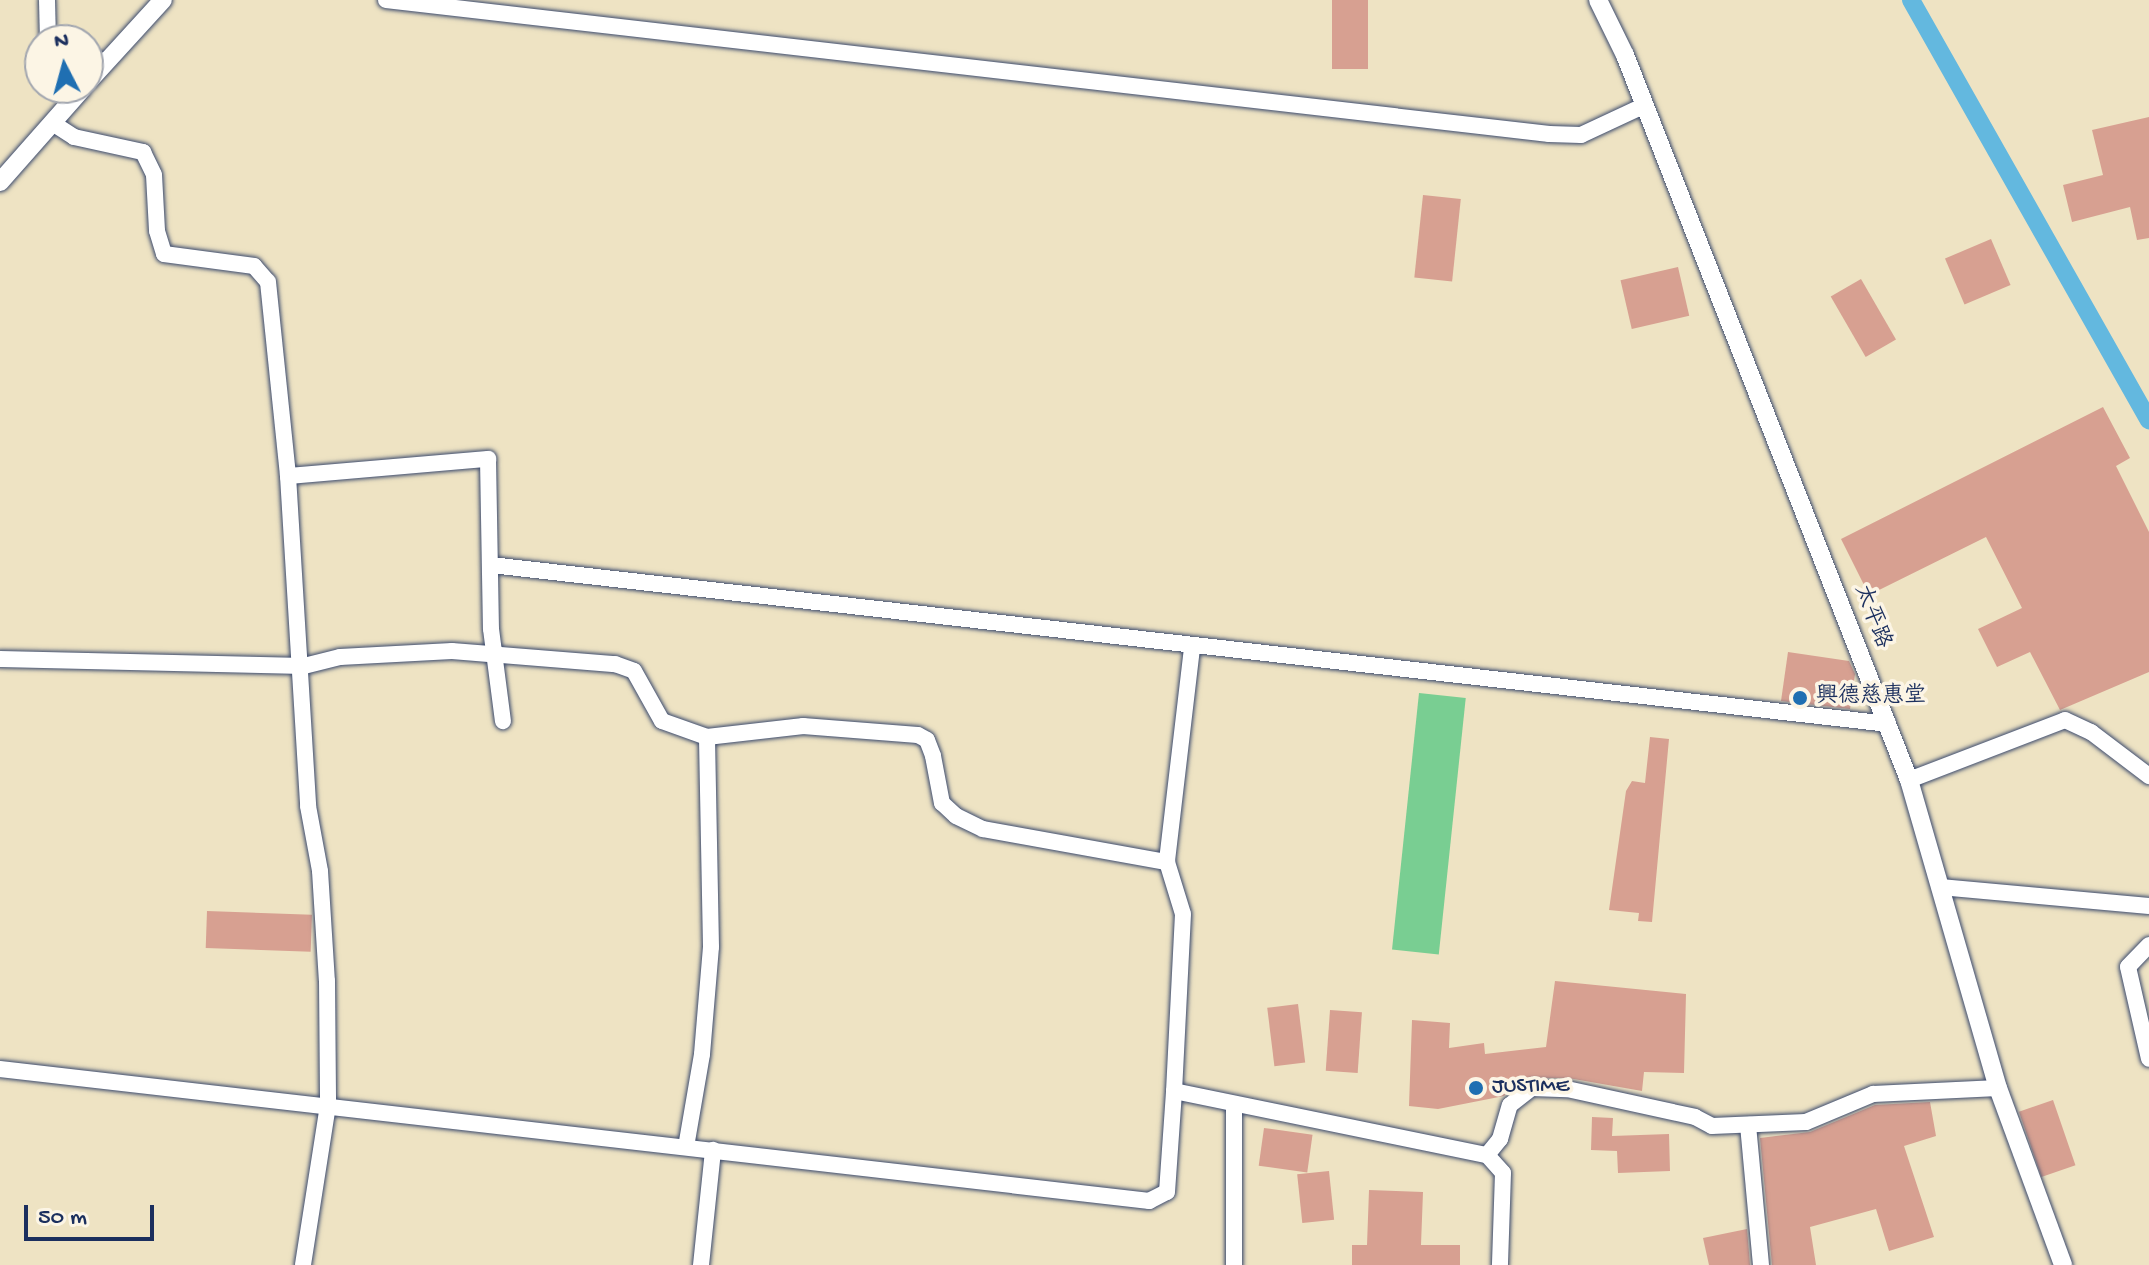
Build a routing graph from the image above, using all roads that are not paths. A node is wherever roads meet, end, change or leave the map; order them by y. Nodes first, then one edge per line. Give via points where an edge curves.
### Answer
1 (47, 0) edge
2 (163, 0) edge
3 (386, 0) edge
4 (1598, 0) edge
5 (48, 24) edge
6 (104, 52) edge
7 (70, 104) edge
8 (1645, 105) junction
9 (54, 124) junction
10 (0, 182) edge
11 (288, 476) junction
12 (491, 565) junction
13 (1192, 648) junction
14 (497, 656) junction
15 (0, 659) edge
16 (304, 666) junction
17 (503, 721) dead end
18 (1888, 724) junction
19 (707, 737) junction
20 (2149, 776) edge
21 (1909, 780) junction
22 (1167, 862) junction
23 (1940, 887) junction
24 (2149, 906) edge
25 (2149, 945) edge
26 (2149, 1059) edge
27 (0, 1069) edge
28 (1998, 1088) junction
29 (1174, 1091) junction
30 (328, 1105) junction
31 (1234, 1105) junction
32 (1748, 1125) junction
33 (686, 1147) junction
34 (712, 1150) junction
35 (1487, 1155) junction
36 (303, 1265) edge
37 (701, 1265) edge
38 (1234, 1265) edge
39 (1500, 1265) edge
40 (1761, 1265) edge
41 (2063, 1265) edge

1 - 5 street
2 - 6 street
3 - 8 street via 1549,134 1581,135
4 - 8 street, 太平路
7 - 9 street
8 - 18 street, 太平路
9 - 10 street
9 - 11 street via 74,137 143,152 152,162 164,254 262,271 268,282
11 - 12 street via 488,459
11 - 16 street
12 - 13 street
12 - 14 street via 491,629
13 - 18 street
13 - 22 street
14 - 16 street via 452,651 340,657
14 - 17 street
14 - 19 street via 615,664 634,671 662,721
15 - 16 street
16 - 30 street via 308,806 320,871 327,981
18 - 21 street, 太平路
19 - 22 street via 803,726 918,735 927,740 933,756 942,803 956,816 983,829
19 - 33 street via 711,947 702,1054
20 - 21 street via 2091,732 2065,720
21 - 23 street, 太平路
22 - 29 street via 1183,914
23 - 24 street
23 - 28 street, 太平路
25 - 26 street via 2128,967
27 - 30 street
28 - 32 street via 1873,1094 1806,1122
28 - 41 street, 太平路
29 - 31 street
29 - 34 street via 1167,1192 1149,1201
30 - 33 street
30 - 36 street
31 - 35 street
31 - 38 street
32 - 35 street via 1712,1126 1695,1117 1567,1089 1532,1088 1510,1105 1500,1139
32 - 40 street
33 - 34 street
34 - 37 street
35 - 39 street via 1503,1173

